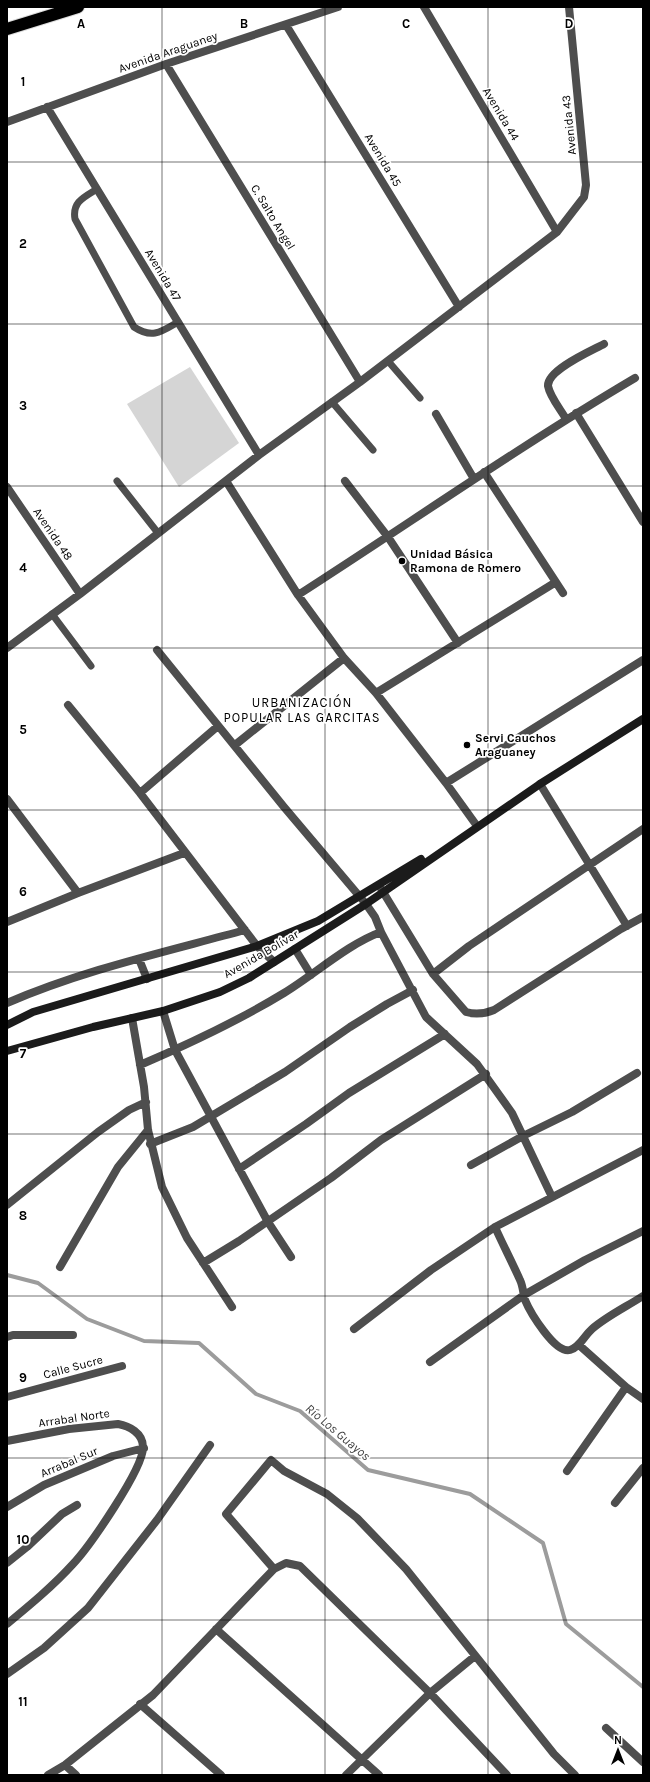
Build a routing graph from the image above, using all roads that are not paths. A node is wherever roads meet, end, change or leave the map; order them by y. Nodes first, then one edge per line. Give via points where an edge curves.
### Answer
1 (78, 7) edge
2 (338, 7) edge
3 (424, 7) edge
4 (569, 7) edge
5 (286, 25) junction
6 (7, 29) edge
7 (166, 64) junction
8 (47, 107) junction
9 (7, 122) edge
10 (97, 189) junction
11 (557, 232) junction
12 (458, 307) junction
13 (178, 322) junction
14 (604, 344) dead end
15 (388, 361) junction
16 (635, 378) dead end
17 (360, 382) junction
18 (420, 398) dead end
19 (332, 402) junction
20 (576, 413) junction
21 (436, 414) dead end
22 (566, 419) junction
23 (373, 450) dead end
24 (259, 455) junction
25 (484, 472) junction
26 (474, 479) junction
27 (117, 480) dead end
28 (226, 480) junction
29 (346, 481) dead end
30 (8, 492) edge
31 (643, 522) edge
32 (158, 533) junction
33 (388, 537) junction
34 (556, 582) junction
35 (563, 593) dead end
36 (80, 594) junction
37 (298, 595) junction
38 (52, 614) junction
39 (458, 644) junction
40 (7, 648) edge
41 (157, 650) dead end
42 (344, 658) junction
43 (643, 660) edge
44 (91, 666) dead end
45 (376, 693) junction
46 (68, 705) dead end
47 (643, 719) edge
48 (218, 726) junction
49 (236, 745) junction
50 (446, 783) junction
51 (540, 784) junction
52 (140, 793) junction
53 (7, 799) edge
54 (477, 826) junction
55 (643, 829) edge
56 (184, 853) junction
57 (589, 866) junction
58 (378, 884) junction
59 (383, 892) junction
60 (78, 893) junction
61 (358, 896) junction
62 (366, 904) junction
63 (643, 917) edge
64 (7, 922) edge
65 (627, 926) junction
66 (245, 930) junction
67 (381, 932) junction
68 (257, 946) junction
69 (295, 949) junction
70 (139, 959) junction
71 (274, 962) junction
72 (433, 974) junction
73 (311, 975) junction
74 (147, 979) junction
75 (413, 990) junction
76 (7, 1003) edge
77 (163, 1011) junction
78 (132, 1018) junction
79 (7, 1025) edge
80 (445, 1034) junction
81 (175, 1050) junction
82 (7, 1052) edge
83 (140, 1065) junction
84 (637, 1073) dead end
85 (486, 1074) junction
86 (146, 1102) junction
87 (212, 1116) junction
88 (148, 1130) junction
89 (523, 1136) junction
90 (150, 1144) junction
91 (643, 1150) edge
92 (471, 1165) dead end
93 (239, 1169) junction
94 (552, 1197) junction
95 (7, 1205) edge
96 (268, 1222) junction
97 (495, 1227) junction
98 (643, 1231) edge
99 (291, 1257) dead end
100 (203, 1263) junction
101 (60, 1267) dead end
102 (524, 1296) junction
103 (643, 1296) edge
104 (232, 1307) dead end
105 (354, 1329) dead end
106 (72, 1335) dead end
107 (7, 1337) edge
108 (579, 1345) junction
109 (430, 1362) dead end
110 (122, 1366) dead end
111 (626, 1387) junction
112 (7, 1397) edge
113 (643, 1398) edge
114 (7, 1441) edge
115 (210, 1445) dead end
116 (144, 1448) junction
117 (643, 1468) edge
118 (568, 1471) dead end
119 (615, 1504) dead end
120 (77, 1505) dead end
121 (7, 1508) edge
122 (7, 1563) edge
123 (274, 1569) junction
124 (7, 1624) edge
125 (216, 1629) junction
126 (475, 1656) junction
127 (7, 1674) edge
128 (430, 1693) junction
129 (140, 1704) junction
130 (606, 1728) dead end
131 (361, 1759) junction
132 (643, 1762) edge
133 (65, 1765) junction
134 (48, 1775) edge
135 (76, 1775) edge
136 (221, 1775) edge
137 (346, 1775) edge
138 (379, 1775) edge
139 (507, 1775) edge
140 (575, 1775) edge

1 - 6 highway
2 - 5 street, Avenida Araguaney
3 - 11 street, Avenida 44
4 - 11 street, Avenida 43 via 586,185 584,198
5 - 7 street, Avenida Araguaney
5 - 12 street, Avenida 45
7 - 8 street, Avenida Araguaney
7 - 17 street, C. Salto Angel
8 - 9 street, Avenida Araguaney
8 - 10 street, Avenida 47
10 - 13 street, Avenida 47
10 - 13 lane via 76,204 75,219 134,327 141,332 158,333
11 - 12 street, Avenida 43
12 - 15 street, Avenida 43
13 - 24 street, Avenida 47
14 - 22 street via 550,378 550,392
15 - 17 street, Avenida 43
15 - 18 lane
16 - 20 street
17 - 19 street, Avenida 43
19 - 23 lane
19 - 24 street, Avenida 43
20 - 22 street
20 - 31 street
21 - 26 street
22 - 25 street
24 - 28 street, Avenida 43
25 - 26 street
25 - 34 street
26 - 33 street
27 - 32 lane
28 - 32 street, Avenida 43
28 - 37 street
29 - 33 street
30 - 36 street, Avenida 48
32 - 36 street, Avenida 43
33 - 37 street
33 - 39 street
34 - 35 street
34 - 39 street
36 - 38 street, Avenida 43
37 - 42 street
38 - 40 street, Avenida 43
38 - 44 lane
39 - 45 street
41 - 48 street
42 - 45 street
42 - 49 street
43 - 50 street
45 - 50 street
46 - 52 street
47 - 51 main road, Avenida Bolívar
48 - 49 street
48 - 52 street
49 - 61 street
50 - 54 street
51 - 54 main road, Avenida Bolívar
51 - 57 street
52 - 56 street
53 - 60 street
54 - 58 main road, Avenida Bolívar
54 - 59 main road, Avenida Bolívar
55 - 57 street
56 - 60 street
56 - 66 street
57 - 65 street
57 - 72 street via 469,946
58 - 59 street
58 - 61 main road, Avenida Bolívar
59 - 62 main road, Avenida Bolívar
59 - 72 street
60 - 64 street
61 - 62 street
61 - 68 main road, Avenida Bolívar via 318,921
62 - 67 street
62 - 69 main road, Avenida Bolívar
63 - 65 street
65 - 72 street via 494,1010 483,1014 466,1012
66 - 68 street
66 - 70 street
67 - 73 street via 365,939
67 - 75 street
68 - 71 street
68 - 74 main road, Avenida Bolívar
69 - 71 main road, Avenida Bolívar
69 - 73 street
70 - 74 street
70 - 76 street via 37,990
71 - 77 main road, Avenida Bolívar via 220,992
73 - 81 street via 284,993
74 - 79 main road, Avenida Bolívar via 33,1012
75 - 80 street via 426,1017
75 - 87 street via 350,1027 285,1072
77 - 78 main road, Avenida Bolívar
77 - 81 street
78 - 82 main road, Avenida Bolívar
78 - 83 street
80 - 85 street
80 - 93 street via 349,1093
81 - 83 street
81 - 87 street
83 - 86 street
84 - 89 street via 572,1112
85 - 89 street via 512,1113
85 - 96 street via 366,1150
86 - 88 street
86 - 95 street via 128,1110 98,1132
87 - 90 street via 192,1128
87 - 93 street
88 - 90 street
88 - 101 street via 118,1167
89 - 92 street
89 - 94 street
90 - 100 street via 162,1188 187,1238
91 - 94 street
93 - 96 street
94 - 97 street
96 - 99 street
96 - 100 street
97 - 102 street via 520,1280
97 - 105 street via 431,1270
98 - 102 street via 585,1260
100 - 104 street
102 - 108 street via 537,1322 560,1348 570,1350
102 - 109 street
103 - 108 street via 600,1323
106 - 107 street
108 - 111 street
110 - 112 street, Calle Sucre
111 - 113 street
111 - 118 street
114 - 116 street, Arrabal Norte via 111,1424 124,1425 140,1437
115 - 127 street via 157,1520 88,1608 44,1648
116 - 121 street, Arrabal Sur via 113,1456 44,1485
116 - 124 street via 135,1471 94,1538 73,1564
117 - 119 street
120 - 122 street via 62,1514
123 - 125 street
123 - 126 street via 226,1514 271,1460 284,1471 327,1494 357,1518 406,1569
123 - 128 street via 286,1563 300,1566
125 - 129 street via 153,1696
125 - 131 street
126 - 128 street
126 - 140 street via 554,1754
128 - 131 street
128 - 139 street
129 - 133 street
129 - 136 street
130 - 132 street
131 - 137 street
131 - 138 street
133 - 134 street
133 - 135 street

